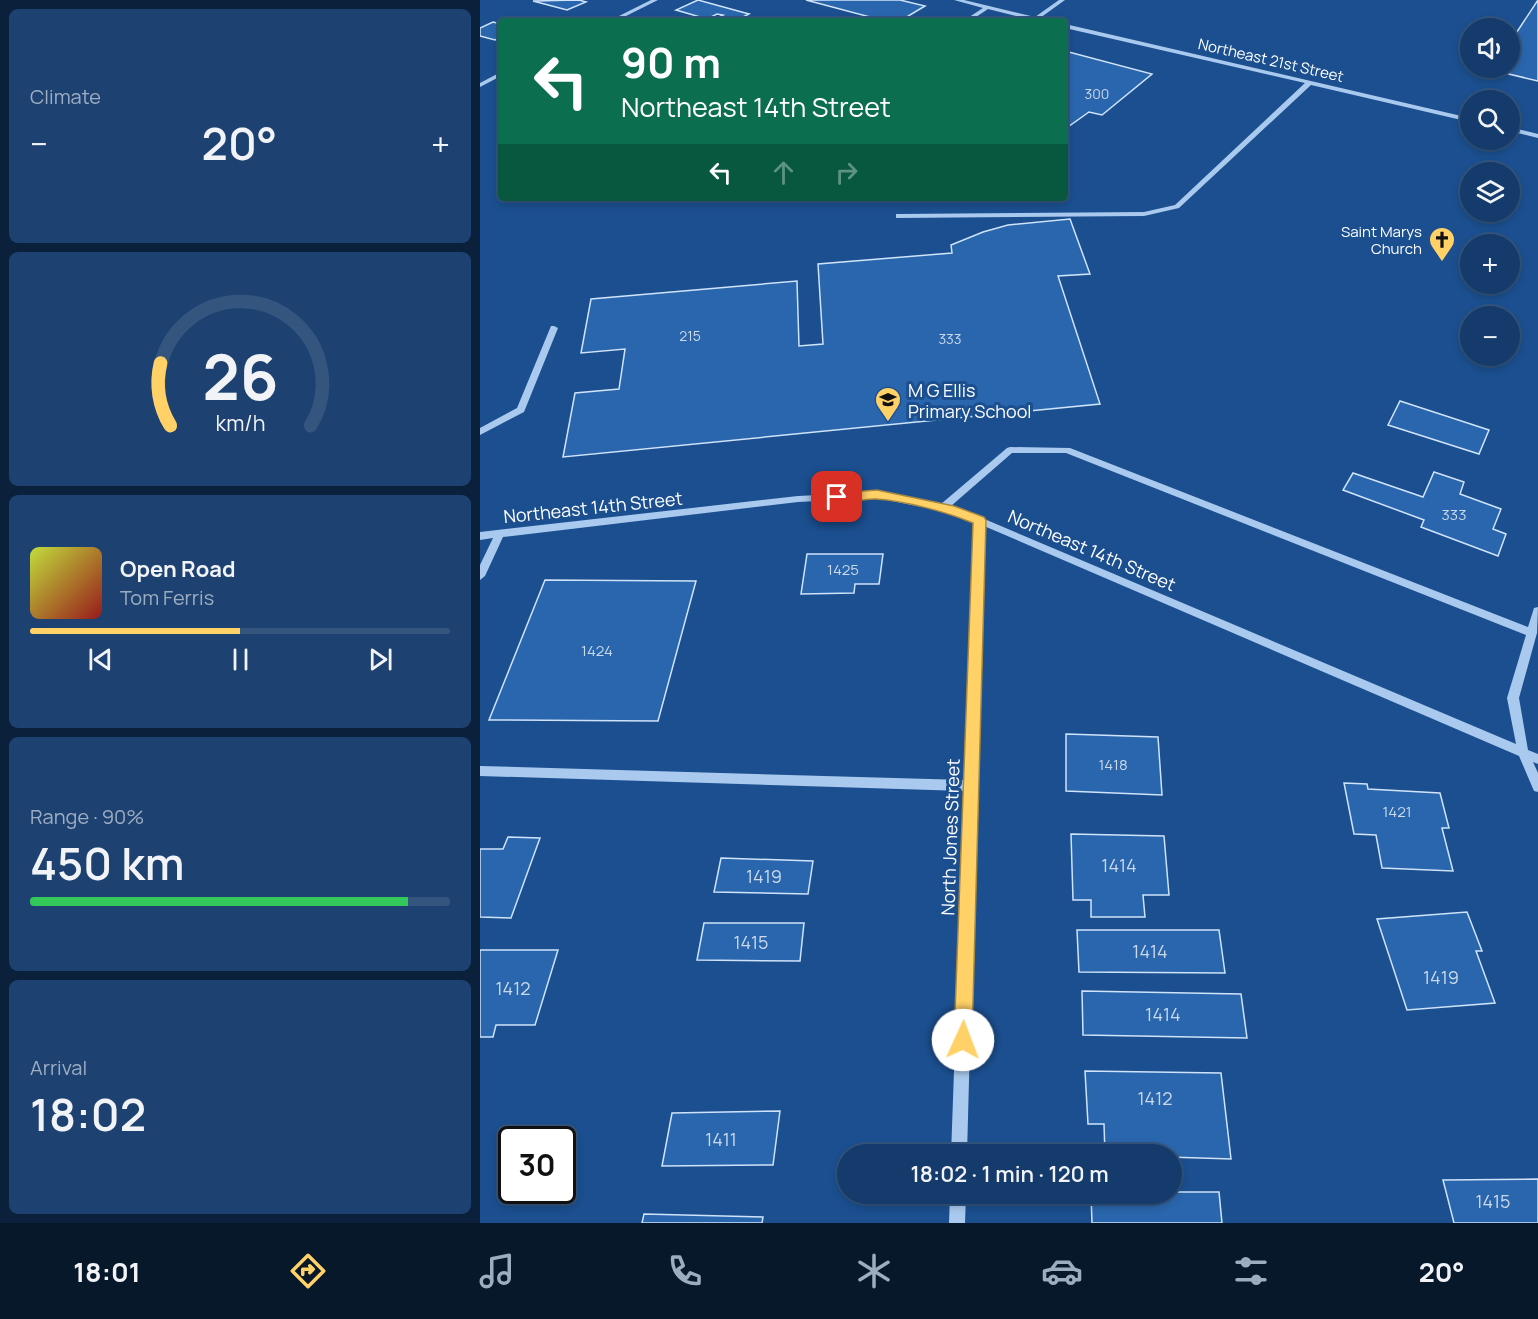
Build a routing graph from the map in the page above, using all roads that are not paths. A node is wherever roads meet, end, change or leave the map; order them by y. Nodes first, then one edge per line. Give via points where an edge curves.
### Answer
1 (655, 0) edge
2 (957, 0) edge
3 (1062, 0) edge
4 (988, 8) junction
5 (618, 18) edge
6 (971, 18) edge
7 (1032, 18) edge
8 (1037, 18) edge
9 (1068, 27) edge
10 (498, 76) edge
11 (1309, 83) junction
12 (480, 85) edge
13 (1460, 118) edge
14 (1520, 132) edge
15 (1538, 136) edge
16 (899, 216) dead end
17 (554, 328) dead end
18 (480, 432) edge
19 (943, 508) junction
20 (979, 520) junction
21 (500, 533) junction
22 (480, 536) edge
23 (480, 576) edge
24 (1538, 611) edge
25 (1532, 633) junction
26 (1523, 752) junction
27 (1538, 759) edge
28 (480, 771) edge
29 (971, 786) junction
30 (1538, 787) edge
31 (959, 1144) edge
32 (958, 1204) edge
33 (957, 1223) edge

1 - 5 street
2 - 4 street
3 - 8 street
4 - 6 street
4 - 7 street
9 - 11 street, Northeast 21st Street
10 - 12 street
11 - 13 street, Northeast 21st Street
11 - 16 street via 1177,207 1144,214
14 - 15 street
17 - 18 street via 521,410
19 - 20 street, Northeast 14th Street
19 - 21 street, Northeast 14th Street via 877,495 798,499
19 - 25 street via 1010,450 1067,450
20 - 26 street, Northeast 14th Street
20 - 29 street, North Jones Street
21 - 22 street, Northeast 14th Street
21 - 23 street
24 - 25 street
25 - 26 street via 1513,698
26 - 27 street, Northeast 14th Street
26 - 30 street
28 - 29 street
29 - 31 street, North Jones Street
32 - 33 street

